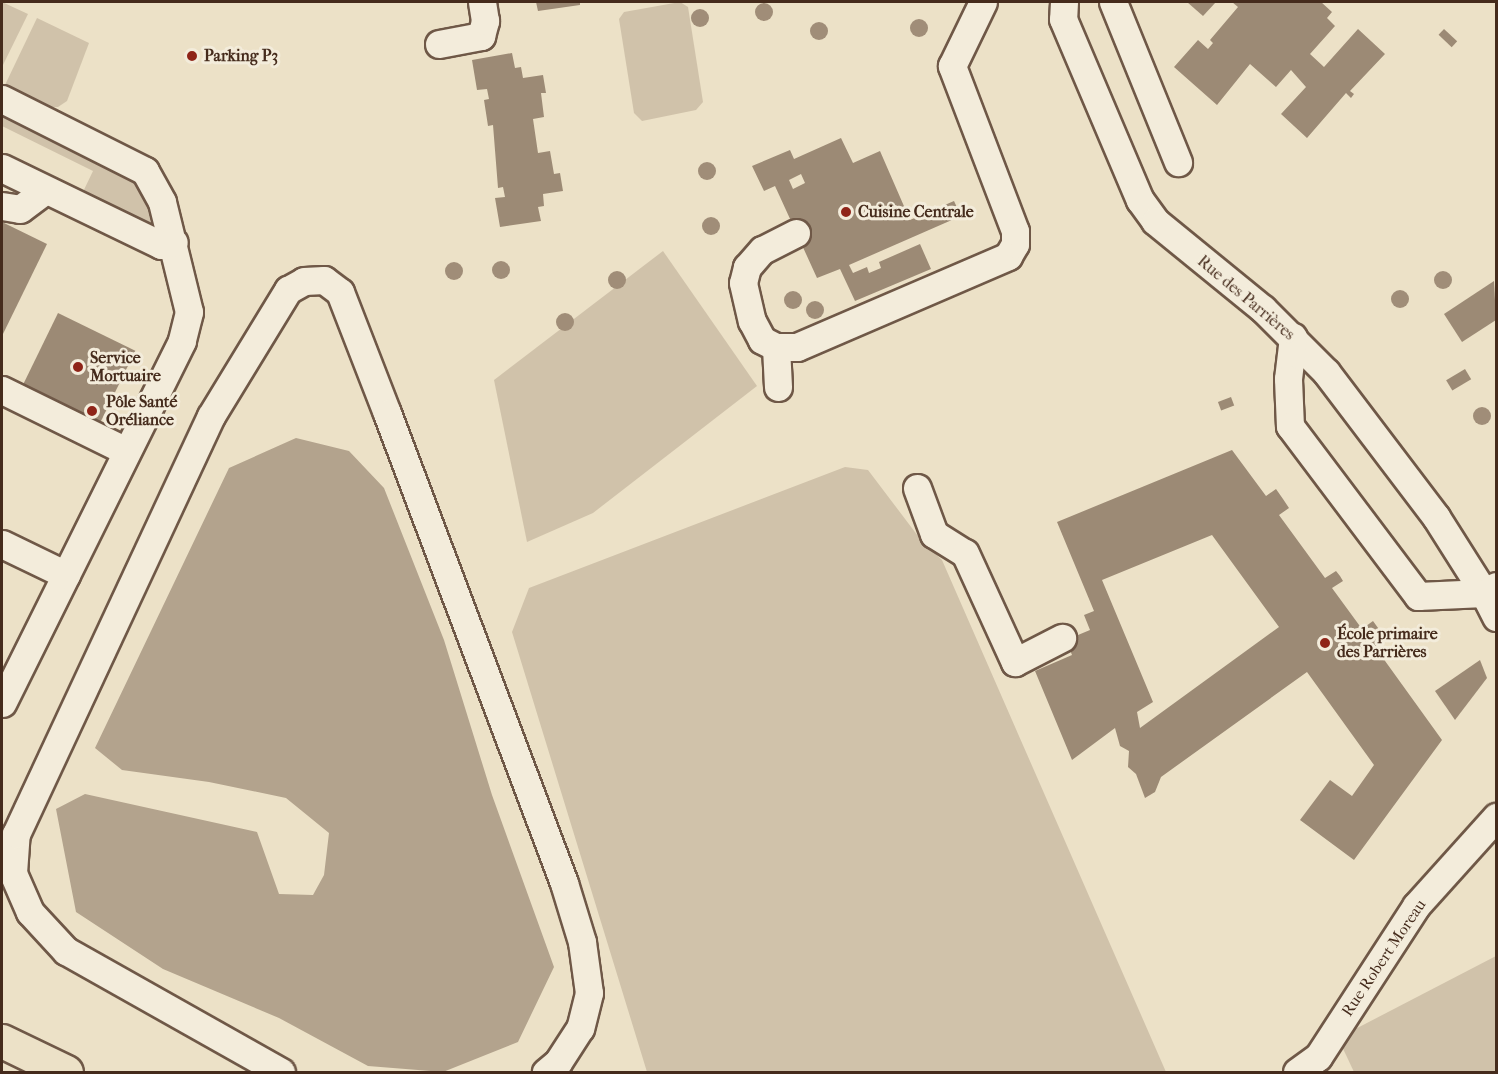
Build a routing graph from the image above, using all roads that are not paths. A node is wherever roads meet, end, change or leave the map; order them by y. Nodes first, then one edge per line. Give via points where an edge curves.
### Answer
1 (482, 2) edge
2 (983, 2) edge
3 (1064, 2) edge
4 (1113, 2) edge
5 (439, 44) dead end
6 (2, 99) edge
7 (1178, 162) dead end
8 (2, 168) edge
9 (45, 190) junction
10 (2, 206) edge
11 (796, 233) dead end
12 (174, 242) junction
13 (1293, 337) junction
14 (776, 347) junction
15 (778, 387) dead end
16 (2, 390) edge
17 (126, 451) junction
18 (916, 488) dead end
19 (2, 543) edge
20 (66, 575) junction
21 (1490, 589) edge
22 (1497, 617) edge
23 (1062, 638) dead end
24 (2, 703) edge
25 (1497, 817) edge
26 (10, 896) edge
27 (2, 1041) edge
28 (66, 1072) edge
29 (281, 1072) edge
30 (546, 1072) edge
31 (1297, 1072) edge

1 - 5 street via 485,21 481,36
2 - 14 street via 952,66 1015,231 1015,244 1008,256 797,347
3 - 13 street, Rue des Parrières via 1063,19 1140,200 1155,221
4 - 7 street
6 - 12 street via 145,171 158,190
8 - 9 street
9 - 10 street via 20,209
9 - 12 street via 161,245
11 - 14 street via 762,250 747,267 743,283 752,321 762,340
12 - 17 street via 187,292 188,325
13 - 21 street, Rue des Parrières via 1326,372
13 - 21 street via 1288,379 1290,426 1419,596
14 - 15 street
16 - 17 street
17 - 20 street
18 - 23 street via 934,534 965,553 1016,662
19 - 20 street
20 - 24 street
21 - 22 street
25 - 31 street, Rue Robert Moreau via 1416,906 1318,1057
26 - 29 street via 90,969
26 - 30 street via 16,834 211,416 288,290 304,281 324,280 340,292 353,325 564,883 582,942 589,993 580,1028 558,1062
27 - 28 main road

